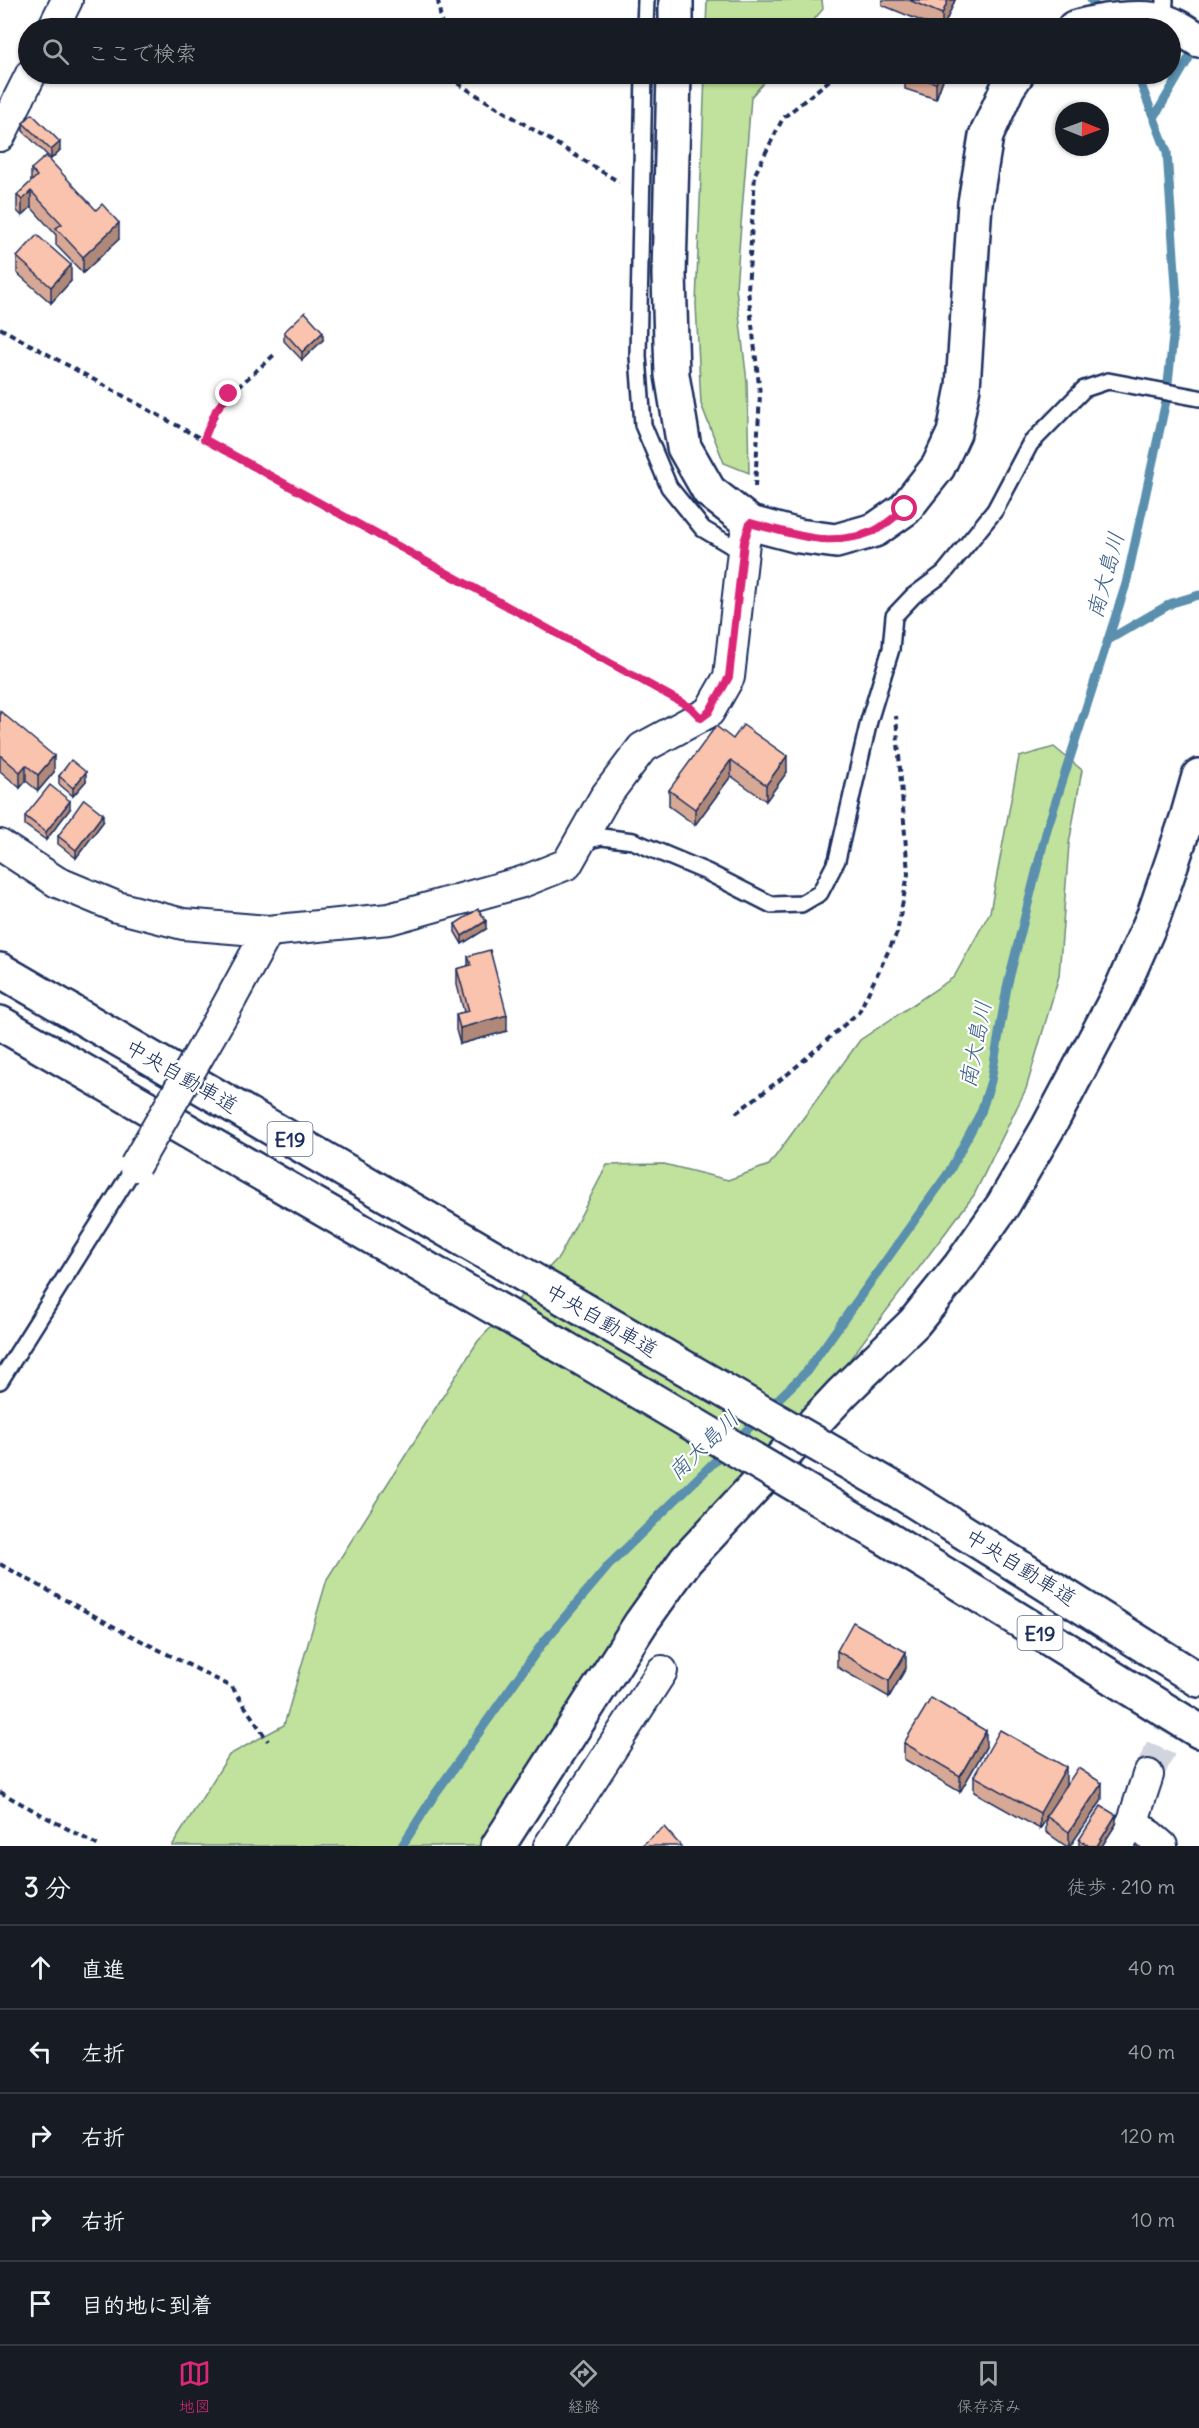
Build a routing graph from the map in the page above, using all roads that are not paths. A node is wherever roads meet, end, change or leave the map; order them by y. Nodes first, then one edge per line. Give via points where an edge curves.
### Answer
1 (67, 0) edge
2 (646, 0) edge
3 (676, 0) edge
4 (58, 18) edge
5 (645, 18) edge
6 (676, 18) edge
7 (26, 84) edge
8 (644, 84) edge
9 (674, 84) edge
10 (1010, 84) edge
11 (1, 132) edge
12 (1195, 396) edge
13 (746, 538) junction
14 (1199, 776) edge
15 (579, 842) junction
16 (0, 845) edge
17 (268, 931) junction
18 (0, 970) edge
19 (0, 1023) edge
20 (135, 1166) joint
21 (0, 1380) edge
22 (662, 1671) dead end
23 (1199, 1680) edge
24 (1199, 1731) edge
25 (1148, 1775) tunnel mouth
26 (1126, 1834) edge
27 (498, 1846) edge
28 (549, 1846) edge
29 (1162, 1846) edge

1 - 4 street
2 - 5 lane
3 - 6 main road
7 - 11 street
8 - 13 lane via 638,356 643,425 669,488 703,529
9 - 13 main road via 669,274 672,375 684,447 709,491
10 - 13 main road via 986,136 975,203 963,387 954,433 938,467 905,509 875,530 836,541 799,536
12 - 15 lane via 1108,381 1084,389 1030,444 995,510 944,573 894,616 891,649 869,720 837,860 820,893 801,903 772,905 633,841 602,837
13 - 15 street via 729,677 709,712 642,748 604,797
14 - 27 main road via 1154,915 1121,990 1003,1204 914,1323 842,1393 686,1560
15 - 17 street via 567,864 522,882 389,919
16 - 17 street via 57,882 117,907 183,924
17 - 20 street, bridge
18 - 23 main road, 中央自動車道 / E19, bridge via 900,1492
19 - 24 main road, 中央自動車道 / E19, bridge via 561,1346 881,1535
20 - 21 lane
22 - 28 street
25 - 26 street
26 - 29 street

